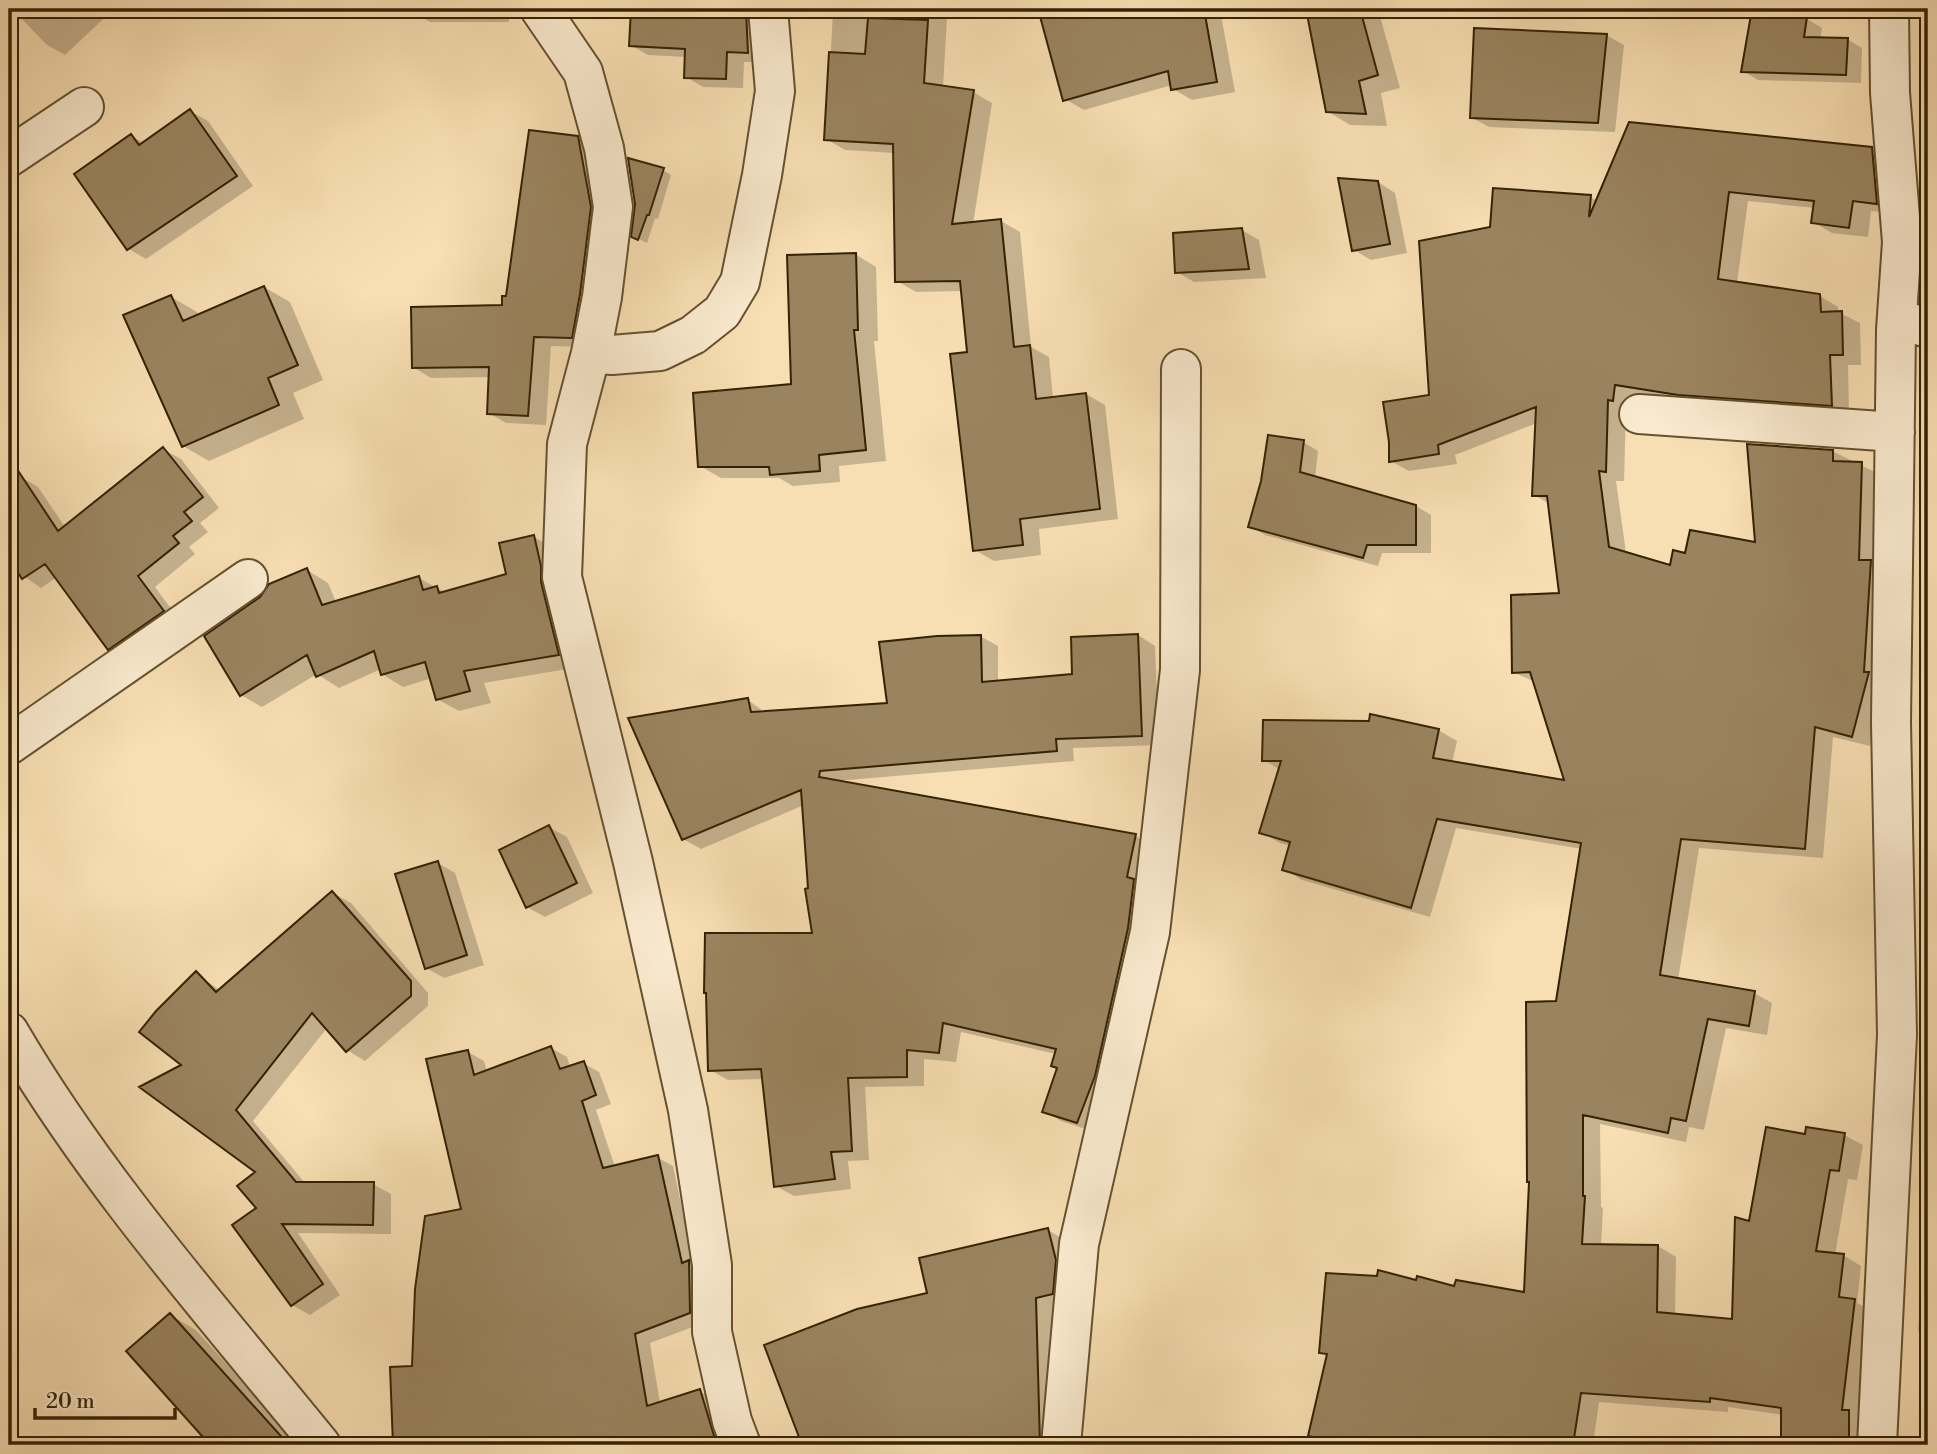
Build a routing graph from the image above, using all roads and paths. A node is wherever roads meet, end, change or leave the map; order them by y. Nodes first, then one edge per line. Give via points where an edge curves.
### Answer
1 (540, 9) edge
2 (768, 9) edge
3 (1889, 9) edge
4 (84, 107) dead end
5 (9, 157) edge
6 (1913, 323) edge
7 (591, 353) junction
8 (1181, 369) dead end
9 (1639, 414) dead end
10 (1895, 432) junction
11 (248, 579) dead end
12 (9, 745) edge
13 (9, 1032) edge
14 (321, 1445) edge
15 (741, 1445) edge
16 (1060, 1445) edge
17 (1877, 1445) edge

1 - 7 street via 583,72 608,172 613,206
2 - 7 street via 775,91 740,282 722,312 693,335 660,351
3 - 6 street via 1890,93
4 - 5 street
6 - 10 street
7 - 15 street via 567,444 562,577 633,862 688,1110 712,1265 712,1332
8 - 16 street via 1179,684 1150,932 1079,1244
9 - 10 street
10 - 17 street via 1891,722 1897,1035
11 - 12 street
13 - 14 street via 99,1167

